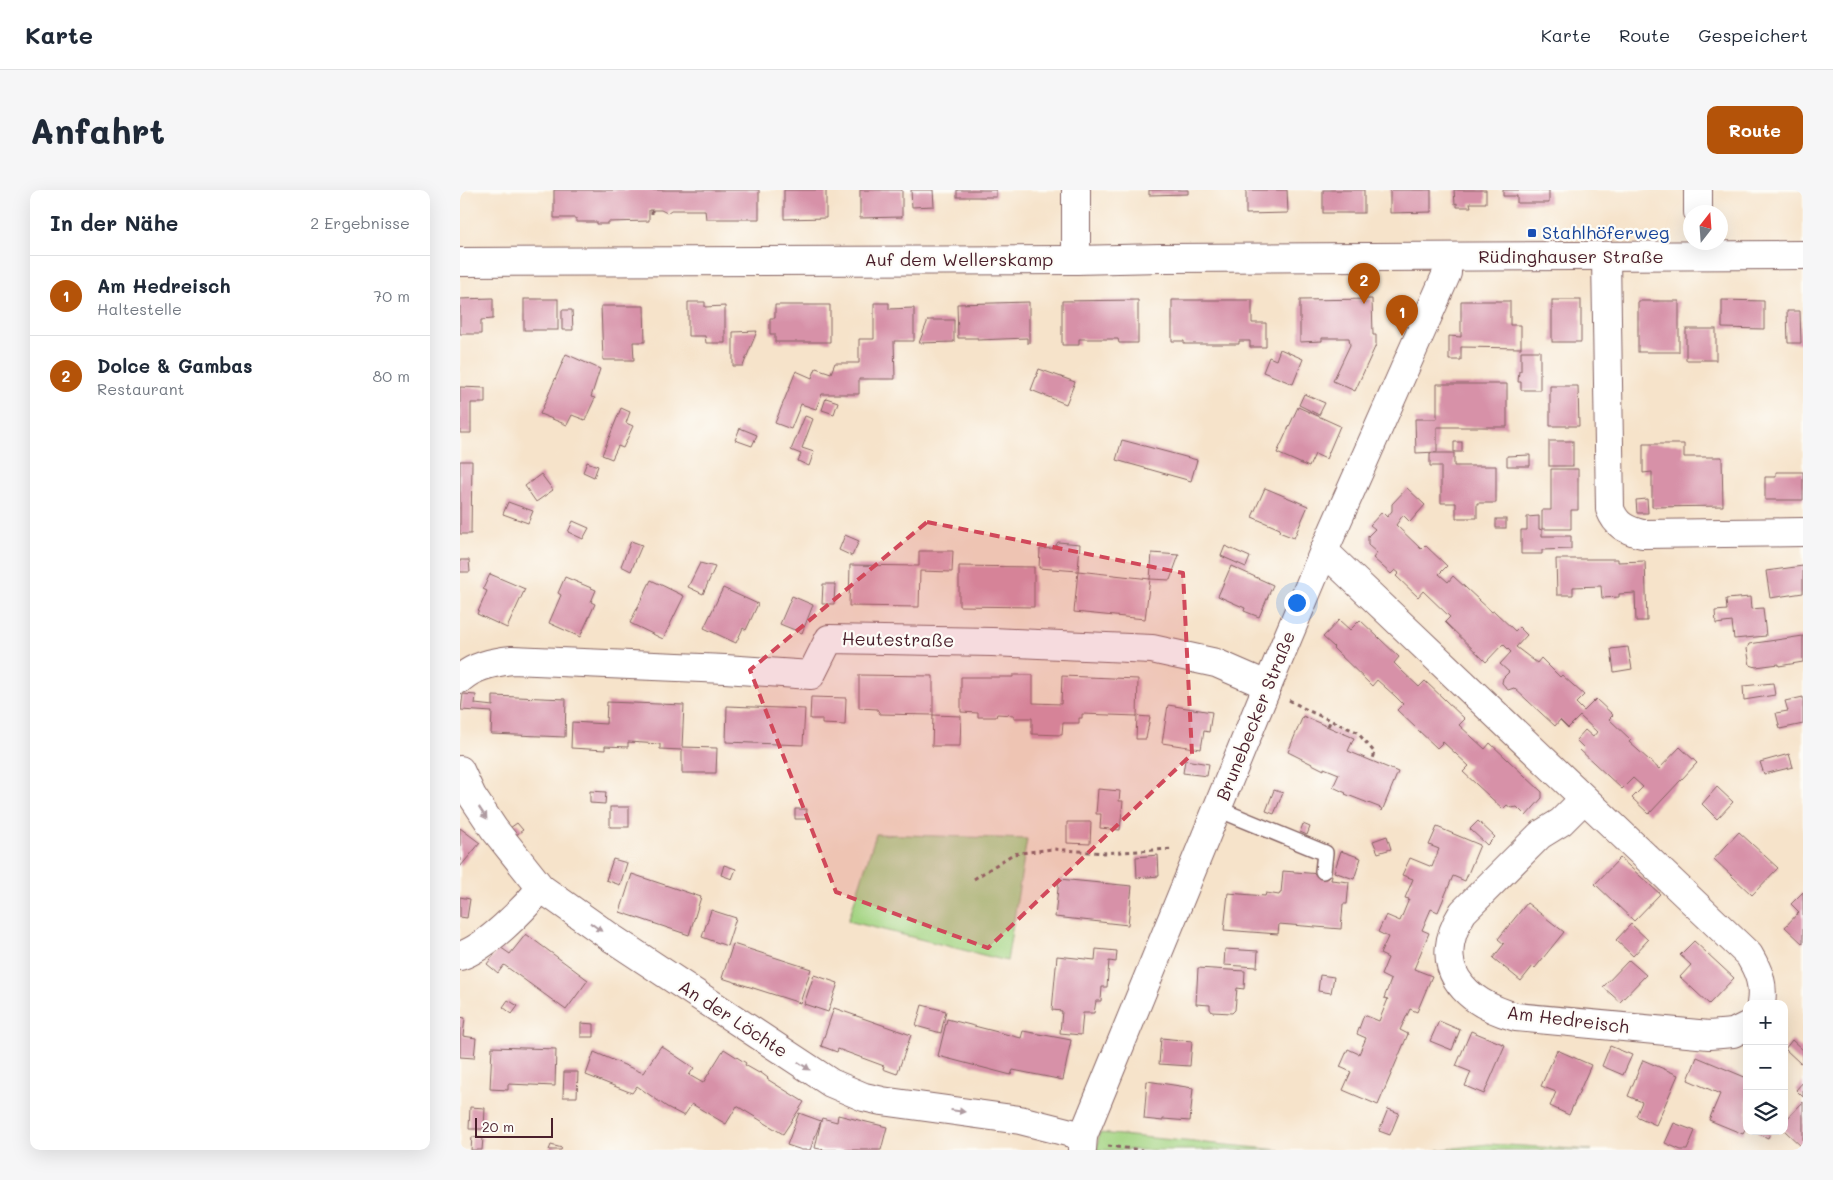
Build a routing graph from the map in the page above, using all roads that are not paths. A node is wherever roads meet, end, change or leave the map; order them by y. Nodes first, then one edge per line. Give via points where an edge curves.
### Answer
1 (1076, 190) edge
2 (1698, 190) edge
3 (1698, 205) edge
4 (1698, 250) edge
5 (1803, 255) edge
6 (1453, 257) junction
7 (1606, 257) junction
8 (1076, 260) junction
9 (460, 262) edge
10 (1803, 532) edge
11 (1324, 551) junction
12 (460, 679) edge
13 (1267, 687) junction
14 (460, 770) edge
15 (1584, 799) junction
16 (1218, 809) junction
17 (1323, 871) dead end
18 (541, 888) junction
19 (460, 956) edge
20 (1762, 1000) edge
21 (1743, 1028) edge
22 (1082, 1143) edge

1 - 8 street
2 - 3 street
4 - 5 street, Rüdinghauser Straße
4 - 7 street, Rüdinghauser Straße
6 - 7 street, Rüdinghauser Straße
6 - 8 street, Auf dem Wellerskamp
6 - 11 street, Brunebecker Straße
7 - 10 street via 1610,509 1614,518 1630,531 1642,534
8 - 9 street, Auf dem Wellerskamp
11 - 13 street, Brunebecker Straße
11 - 15 street
12 - 13 street, Heutestraße via 482,666 512,660 811,675 829,639 1152,649 1216,663
13 - 16 street, Brunebecker Straße
14 -> 18 street, An der Löchte via 489,822
15 - 20 street via 1749,955 1762,980
15 - 21 street, Am Hedreisch via 1561,822 1540,835 1463,912 1450,941 1452,969 1457,980 1481,1004 1516,1017 1709,1035 1733,1033
16 - 17 lane via 1325,852
16 - 22 street, Brunebecker Straße
18 - 19 street via 504,926 470,953
18 -> 22 street, An der Löchte via 621,945 831,1083 882,1101 1020,1120

